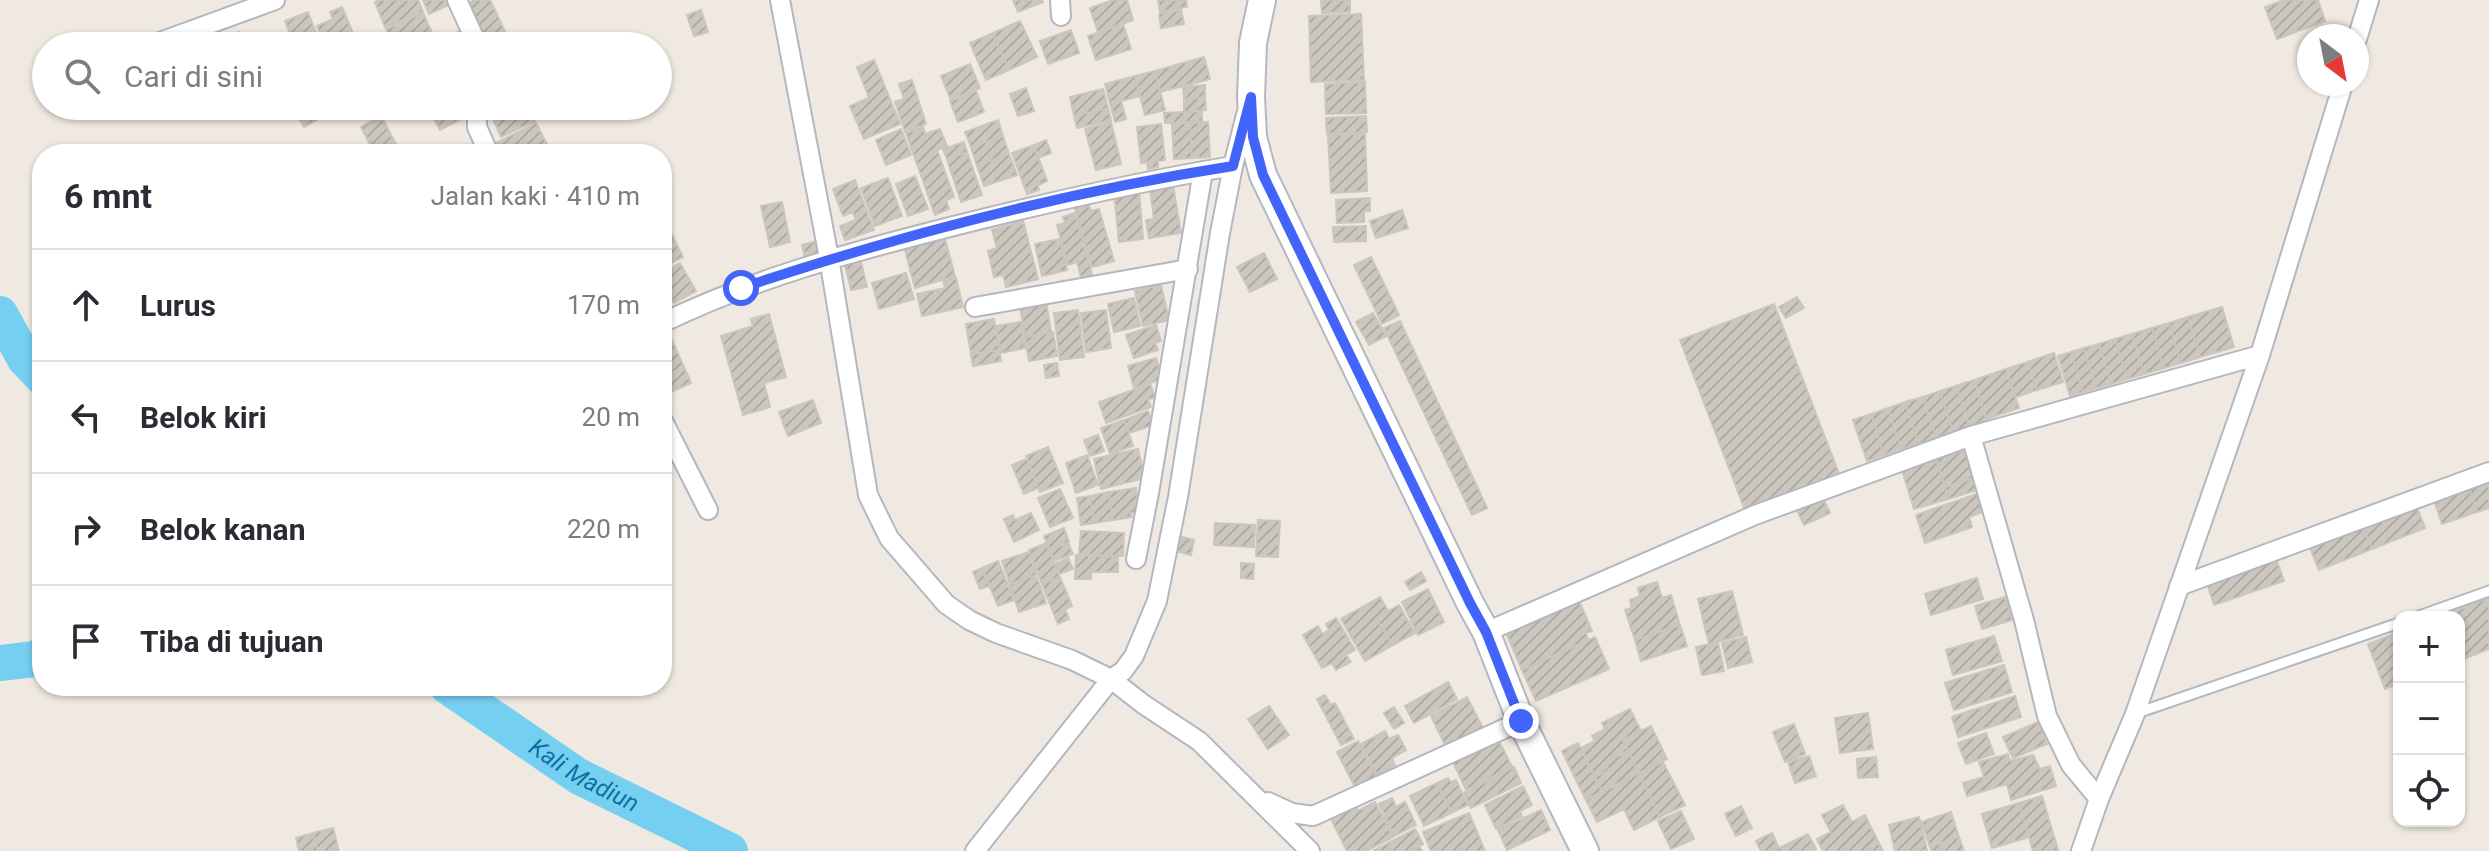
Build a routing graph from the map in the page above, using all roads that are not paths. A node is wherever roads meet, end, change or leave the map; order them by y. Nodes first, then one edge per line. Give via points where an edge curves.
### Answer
1 (275, 0) edge
2 (457, 0) edge
3 (780, 0) edge
4 (1262, 0) edge
5 (2369, 0) edge
6 (2362, 24) edge
7 (187, 32) edge
8 (472, 32) edge
9 (2339, 96) edge
10 (1251, 97) junction
11 (477, 120) edge
12 (485, 144) edge
13 (1233, 166) junction
14 (1203, 171) junction
15 (829, 258) junction
16 (1188, 269) junction
17 (975, 307) dead end
18 (672, 319) edge
19 (2260, 355) junction
20 (1971, 436) junction
21 (672, 439) edge
22 (2489, 472) edge
23 (708, 510) dead end
24 (1136, 559) dead end
25 (2179, 586) junction
26 (2489, 591) edge
27 (2433, 611) edge
28 (2393, 625) edge
29 (1486, 632) junction
30 (1111, 679) junction
31 (2135, 714) junction
32 (1521, 721) junction
33 (1255, 796) junction
34 (2099, 799) junction
35 (975, 851) edge
36 (1310, 851) edge
37 (1585, 851) edge
38 (2081, 851) edge

1 - 7 street
2 - 8 street
3 - 15 street
4 - 10 main road via 1253,43
5 - 6 street
9 - 19 street
10 - 13 street
10 - 29 main road via 1253,137 1263,175
11 - 12 street
13 - 14 street
13 - 30 street via 1157,601 1134,656
14 - 15 street via 1045,203
14 - 16 street
15 - 18 street
15 - 30 street via 868,495 889,538 946,604 969,620
16 - 17 street
16 - 24 street
19 - 20 street
19 - 25 street
20 - 29 street via 1755,515
20 - 34 street via 2047,716 2071,765
21 - 23 street
22 - 25 street
25 - 31 street
26 - 27 lane
28 - 31 lane
29 - 32 main road
30 - 33 street via 1209,750
30 - 35 street
31 - 34 street
32 - 33 street via 1313,816 1292,813
32 - 37 main road
33 - 36 street
34 - 38 street

